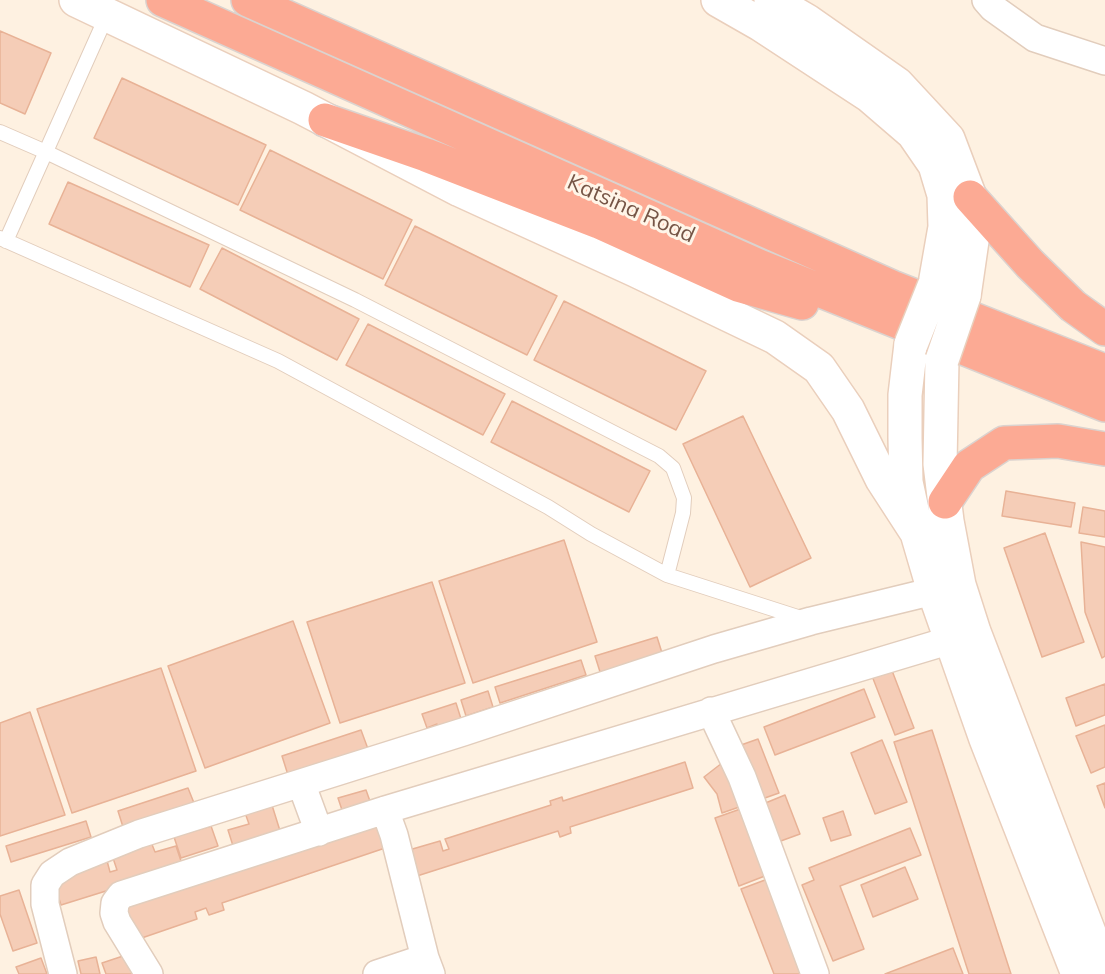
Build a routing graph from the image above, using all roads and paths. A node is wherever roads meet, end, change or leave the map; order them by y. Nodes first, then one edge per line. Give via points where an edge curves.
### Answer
1 (76, 0) edge
2 (163, 0) edge
3 (248, 0) edge
4 (718, 0) edge
5 (771, 0) edge
6 (986, 0) edge
7 (107, 15) junction
8 (1105, 61) edge
9 (325, 120) junction
10 (0, 132) edge
11 (46, 152) junction
12 (970, 197) junction
13 (3, 240) edge
14 (949, 290) junction
15 (860, 307) junction
16 (1105, 329) edge
17 (1105, 371) edge
18 (1105, 405) edge
19 (1105, 449) edge
20 (945, 502) junction
21 (917, 533) junction
22 (667, 575) junction
23 (934, 591) junction
24 (811, 621) junction
25 (951, 640) junction
26 (711, 711) junction
27 (301, 783) junction
28 (385, 810) junction
29 (319, 832) junction
30 (428, 966) edge
31 (1082, 973) edge
32 (63, 974) edge
33 (149, 974) edge
34 (377, 974) edge
35 (815, 974) edge

1 - 7 main road
2 - 15 highway, Katsina Road via 759,266
3 - 17 highway, Katsina Road via 892,287
4 - 14 main road via 870,96 913,133 935,165 944,195
5 - 12 main road via 897,84 948,139
6 - 8 street via 1035,38
7 - 9 main road
7 - 11 lane
9 - 15 highway via 599,222 738,285 808,305
9 - 21 main road via 460,190 784,343 819,368 848,410 882,479
10 - 11 lane
11 - 13 lane
11 - 22 lane via 355,300 659,456 673,468 684,498
12 - 14 main road via 974,227
12 - 16 highway via 1030,264 1073,306
13 - 22 lane via 278,361
14 - 20 main road, bridge via 942,360 940,464
14 - 21 main road, bridge via 911,344 905,395 906,482
15 - 18 highway, Katsina Road
19 - 20 highway via 1058,441 1004,444 969,466
20 - 31 main road via 959,585
21 - 23 main road
22 - 24 lane
23 - 24 street
23 - 25 main road
24 - 27 street
25 - 26 street
25 - 31 main road via 986,739
26 - 28 street
26 - 35 street via 742,777
27 - 29 street
27 - 32 street via 139,834 69,862 52,874 45,885 45,904
28 - 29 street
28 - 30 street
29 - 33 street via 121,895 114,913 117,922
30 - 34 street

